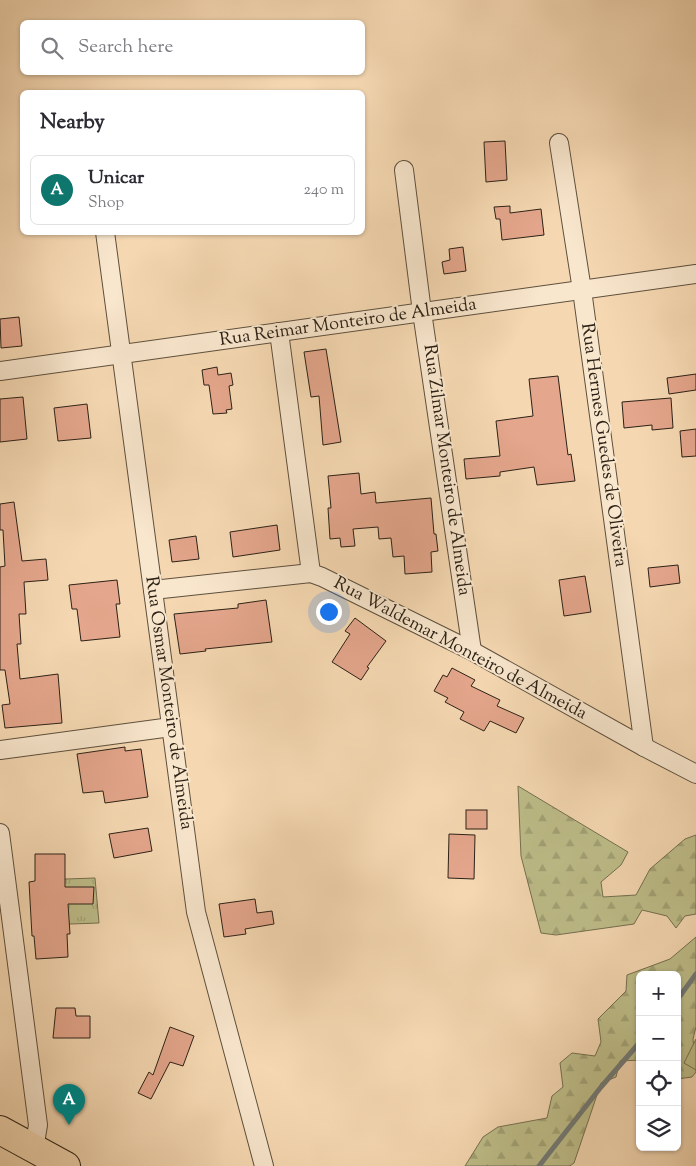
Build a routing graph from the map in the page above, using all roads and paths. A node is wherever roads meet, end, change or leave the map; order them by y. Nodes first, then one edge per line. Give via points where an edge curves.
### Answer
1 (559, 143) dead end
2 (404, 170) dead end
3 (105, 235) edge
4 (696, 274) edge
5 (582, 290) junction
6 (422, 312) junction
7 (279, 332) junction
8 (121, 354) junction
9 (0, 371) edge
10 (310, 572) junction
11 (153, 590) junction
12 (472, 651) junction
13 (171, 727) junction
14 (644, 747) junction
15 (0, 750) edge
16 (696, 774) edge
17 (0, 833) edge
18 (0, 1130) edge
19 (34, 1149) junction
20 (66, 1166) edge
21 (264, 1166) edge

1 - 5 street, Rua Hermes Guedes de Oliveira
2 - 6 street, Rua Zilmar Monteiro de Almeida
3 - 8 street, Rua Osmar Monteiro de Almeida
4 - 5 street, Rua Reimar Monteiro de Almeida
5 - 6 street, Rua Reimar Monteiro de Almeida
5 - 14 street, Rua Hermes Guedes de Oliveira
6 - 7 street, Rua Reimar Monteiro de Almeida
6 - 12 street, Rua Zilmar Monteiro de Almeida
7 - 8 street, Rua Reimar Monteiro de Almeida
7 - 10 street
8 - 9 street, Rua Reimar Monteiro de Almeida
8 - 11 street, Rua Osmar Monteiro de Almeida
10 - 11 street, Rua Waldemar Monteiro de Almeida
10 - 12 street, Rua Waldemar Monteiro de Almeida
11 - 13 street, Rua Osmar Monteiro de Almeida
12 - 14 street, Rua Waldemar Monteiro de Almeida
13 - 15 street
13 - 21 street, Rua Osmar Monteiro de Almeida via 196,912
14 - 16 street, Rua Waldemar Monteiro de Almeida
17 - 19 street via 38,1125
18 - 19 highway
19 - 20 highway

